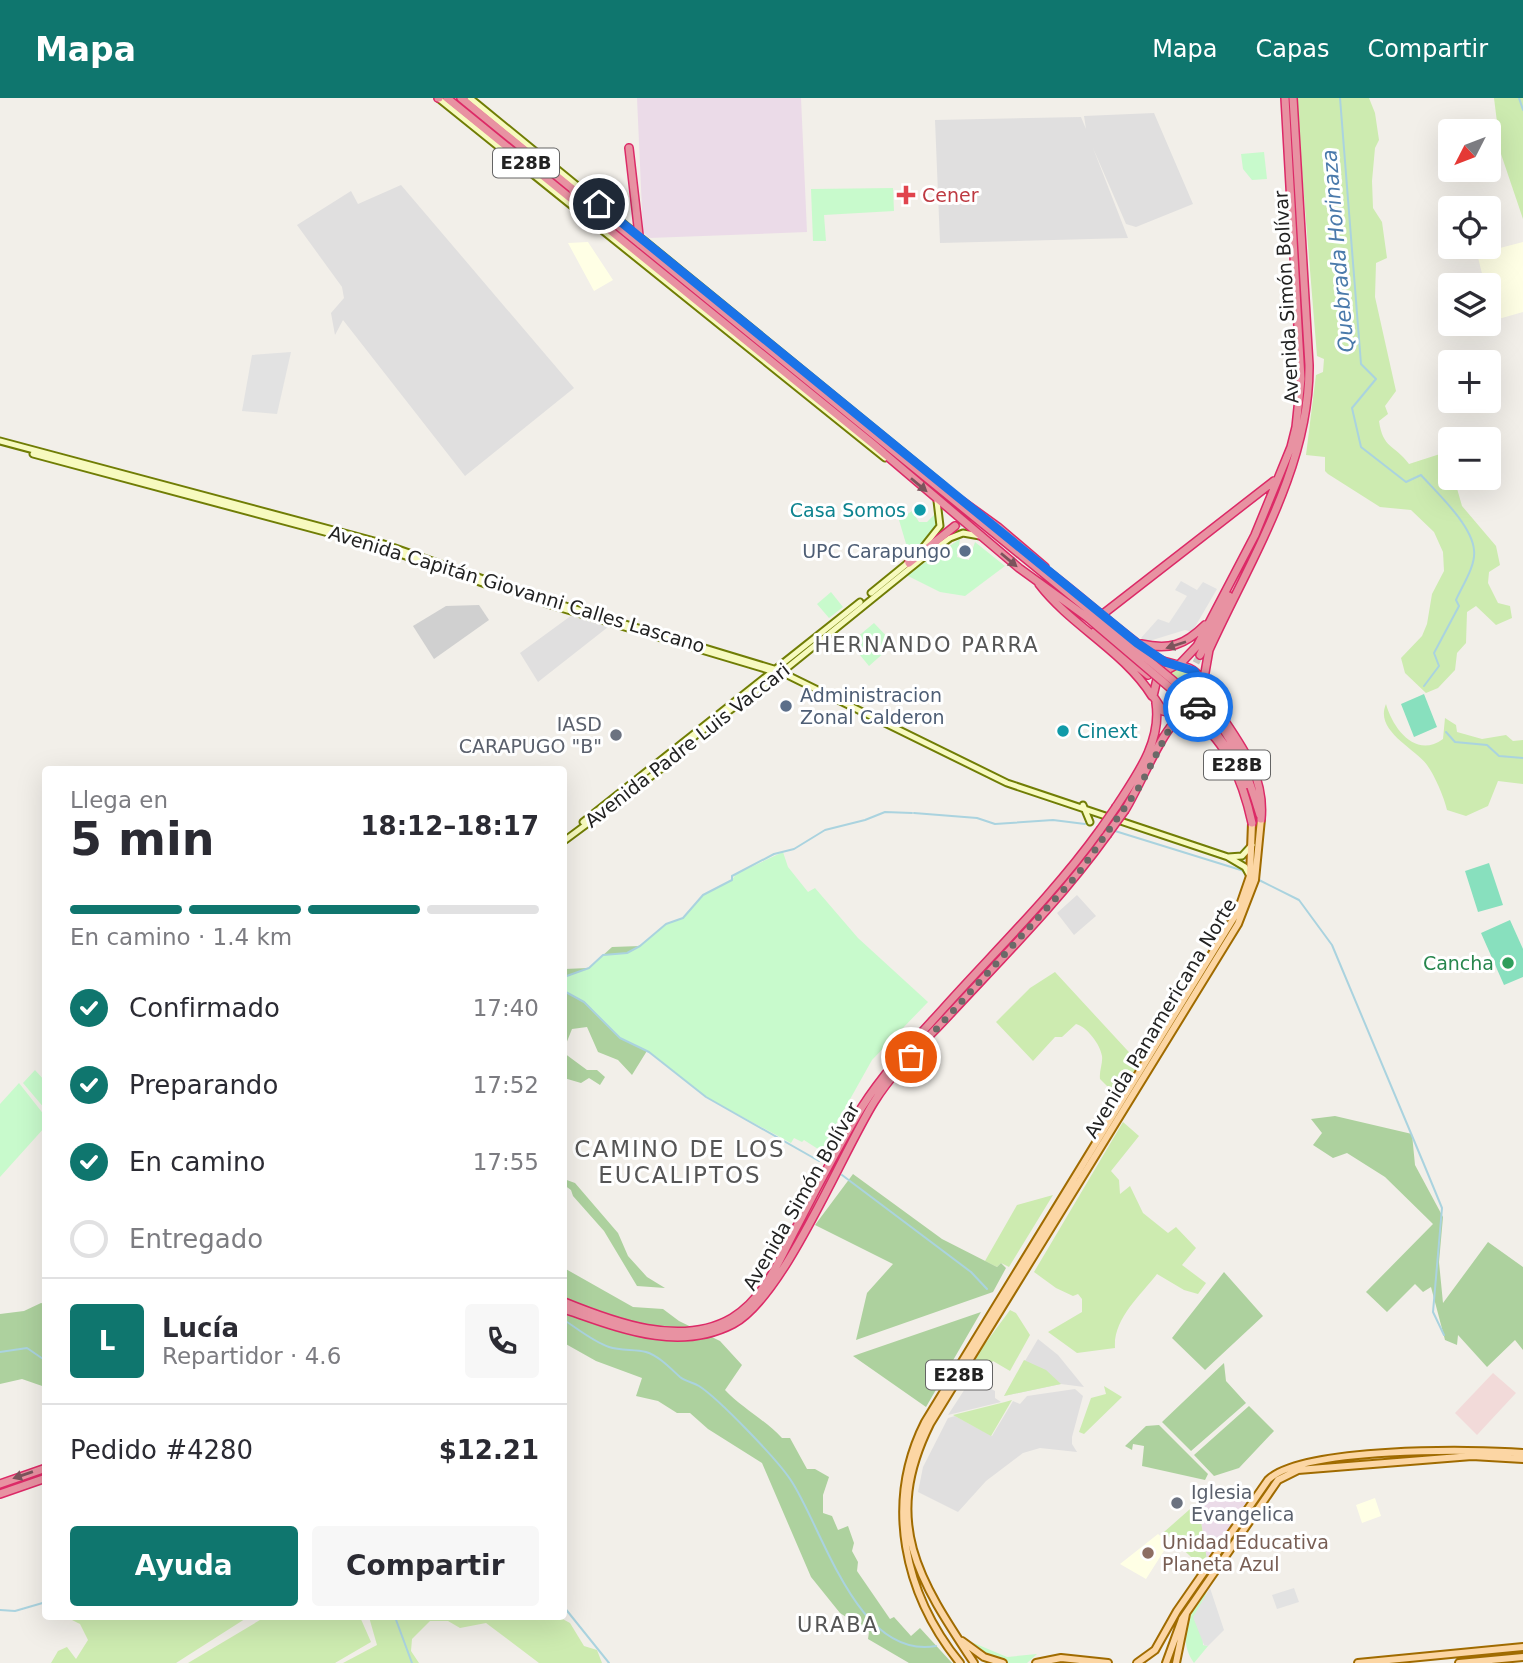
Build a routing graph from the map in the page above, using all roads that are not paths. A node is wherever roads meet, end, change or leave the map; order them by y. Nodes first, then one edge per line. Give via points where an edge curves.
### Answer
1 (438, 98) edge
2 (447, 98) edge
3 (461, 98) edge
4 (470, 98) edge
5 (1285, 98) edge
6 (1293, 98) edge
7 (474, 109) junction
8 (466, 118) junction
9 (629, 148) dead end
10 (607, 181) dead end
11 (573, 191) junction
12 (583, 191) junction
13 (599, 208) junction
14 (639, 241) junction
15 (0, 443) edge
16 (1280, 475) junction
17 (929, 480) junction
18 (949, 491) junction
19 (937, 501) junction
20 (1250, 502) junction
21 (1262, 514) junction
22 (955, 526) tunnel mouth
23 (996, 529) dead end
24 (980, 536) junction
25 (909, 563) junction
26 (1246, 569) junction
27 (1039, 583) junction
28 (1063, 583) junction
29 (1046, 593) junction
30 (1103, 614) junction
31 (1089, 615) junction
32 (1208, 622) junction
33 (1137, 643) junction
34 (1200, 655) tunnel mouth
35 (1177, 665) junction
36 (758, 669) junction
37 (780, 673) junction
38 (1148, 675) dead end
39 (759, 683) junction
40 (1203, 686) junction
41 (1155, 701) junction
42 (1205, 712) junction
43 (1184, 716) junction
44 (1083, 805) junction
45 (1261, 819) junction
46 (1090, 822) dead end
47 (1252, 823) junction
48 (1104, 832) junction
49 (567, 837) edge
50 (567, 837) edge
51 (1253, 844) junction
52 (1228, 856) junction
53 (1250, 876) junction
54 (567, 1303) edge
55 (567, 1310) edge
56 (1523, 1452) edge
57 (1523, 1459) edge
58 (42, 1469) edge
59 (42, 1479) edge
60 (0, 1484) edge
61 (0, 1494) edge
62 (937, 1608) junction
63 (1186, 1612) junction
64 (930, 1617) junction
65 (935, 1628) junction
66 (955, 1634) junction
67 (1523, 1647) edge
68 (1523, 1657) edge
69 (960, 1663) edge
70 (974, 1663) edge
71 (1003, 1663) edge
72 (1040, 1663) edge
73 (1055, 1663) edge
74 (1091, 1663) edge
75 (1108, 1663) edge
76 (1137, 1663) edge
77 (1166, 1663) edge
78 (1176, 1663) edge
79 (1358, 1663) edge
80 (1460, 1663) edge

1 - 8 main road, Avenida Panamericana Norte
2 - 8 highway, Avenida Panamericana Norte / E28B
3 - 7 highway, Avenida Panamericana Norte / E28B
4 - 12 main road, Avenida Panamericana Norte
5 - 16 highway, Avenida Simón Bolívar via 1301,379 1296,427
6 - 26 highway, Avenida Simón Bolívar via 1309,397 1297,456
7 - 8 highway
7 - 11 highway, Avenida Panamericana Norte / E28B
8 -> 19 highway, Avenida Panamericana Norte / E28B
9 - 14 highway
10 - 12 highway
11 - 12 highway
11 - 13 highway, Avenida Panamericana Norte / E28B
12 - 13 main road, Avenida Panamericana Norte
13 - 14 highway, Avenida Panamericana Norte / E28B
14 - 17 highway, Avenida Panamericana Norte / E28B
14 - 18 main road, Avenida Panamericana Norte via 806,370
15 - 36 main road, Avenida Capitán Giovanni Calles Lascano via 377,546 526,598
15 - 37 main road, Avenida Capitán Giovanni Calles Lascano via 378,542
16 - 20 highway
16 - 21 highway, Avenida Simón Bolívar
17 - 18 highway
17 - 31 highway, Avenida Panamericana Norte / E28B
18 - 28 highway
19 - 24 highway, Avenida Panamericana Norte / E28B
19 - 25 main road, Avenida Padre Luis Vaccari via 940,526
20 - 21 highway via 1259,505
20 - 30 highway
21 - 32 highway, Avenida Simón Bolívar
22 - 25 highway
23 - 28 highway
24 -> 27 highway, Avenida Panamericana Norte / E28B
24 - 37 main road, Avenida Padre Luis Vaccari via 963,533 950,538
25 - 37 main road, Avenida Padre Luis Vaccari
26 - 34 highway
26 - 40 highway, Avenida Simón Bolívar via 1209,650
27 - 29 highway
27 - 31 highway, Avenida Panamericana Norte / E28B
28 - 30 highway
29 - 38 highway
29 - 41 highway via 1135,675
30 - 33 highway
31 - 42 highway, Avenida Panamericana Norte / E28B, bridge
32 -> 33 highway via 1173,647
32 - 35 highway, Avenida Simón Bolívar via 1197,646
33 - 35 highway via 1160,660
35 - 40 highway via 1194,671
35 - 41 highway via 1158,675 1153,687
36 - 37 main road, Avenida Capitán Giovanni Calles Lascano
36 - 39 main road
37 - 39 main road, Avenida Padre Luis Vaccari
37 - 44 main road, Avenida Capitán Giovanni Calles Lascano via 1007,782
37 - 49 main road, Avenida Padre Luis Vaccari
39 - 50 main road, Avenida Padre Luis Vaccari
40 - 43 highway via 1200,705
40 - 45 highway via 1250,759 1260,789
41 - 43 highway via 1166,713
41 - 48 highway, Avenida Simón Bolívar, bridge via 1153,742
42 - 45 highway, Avenida Panamericana Norte / E28B via 1227,731 1236,748
42 - 47 highway, Avenida Panamericana Norte / E28B via 1236,763
43 - 47 highway via 1205,726 1222,749 1244,793
43 - 48 highway, Avenida Simón Bolívar, bridge via 1168,728 1140,786
44 - 46 main road
44 - 52 main road, Avenida Capitán Giovanni Calles Lascano
45 - 62 main road, Avenida Panamericana Norte / E28B via 1255,880 1238,924 923,1438 911,1476 908,1529 914,1560
47 - 51 main road, Avenida Panamericana Norte / E28B
48 - 54 highway, Avenida Simón Bolívar via 879,1082 768,1281 747,1307 709,1327 667,1331 621,1322
48 - 55 highway, Avenida Simón Bolívar via 1078,874 882,1090 777,1278 751,1311 712,1332 666,1336 632,1332
51 - 52 main road via 1242,856
51 - 53 main road, Avenida Panamericana Norte / E28B
52 - 53 main road, Avenida Capitán Giovanni Calles Lascano
53 - 64 main road, Avenida Panamericana Norte / E28B via 1224,935 918,1436 904,1489 902,1529 908,1562
56 - 76 main road via 1420,1451 1308,1462 1283,1469 1269,1480 1155,1650
57 - 63 main road via 1462,1456 1291,1472 1278,1480
58 -> 60 highway
59 - 61 highway
62 - 64 main road via 939,1618
62 - 66 main road, Avenida Panamericana Norte / E28B
63 - 77 main road
63 - 78 main road
64 - 65 main road, Avenida Panamericana Norte / E28B
65 - 66 main road via 942,1624
65 - 69 main road, E28B
66 - 70 main road, E28B
66 - 71 main road via 984,1657
67 - 79 main road
68 - 80 main road
72 - 75 main road via 1072,1658
73 - 74 main road

